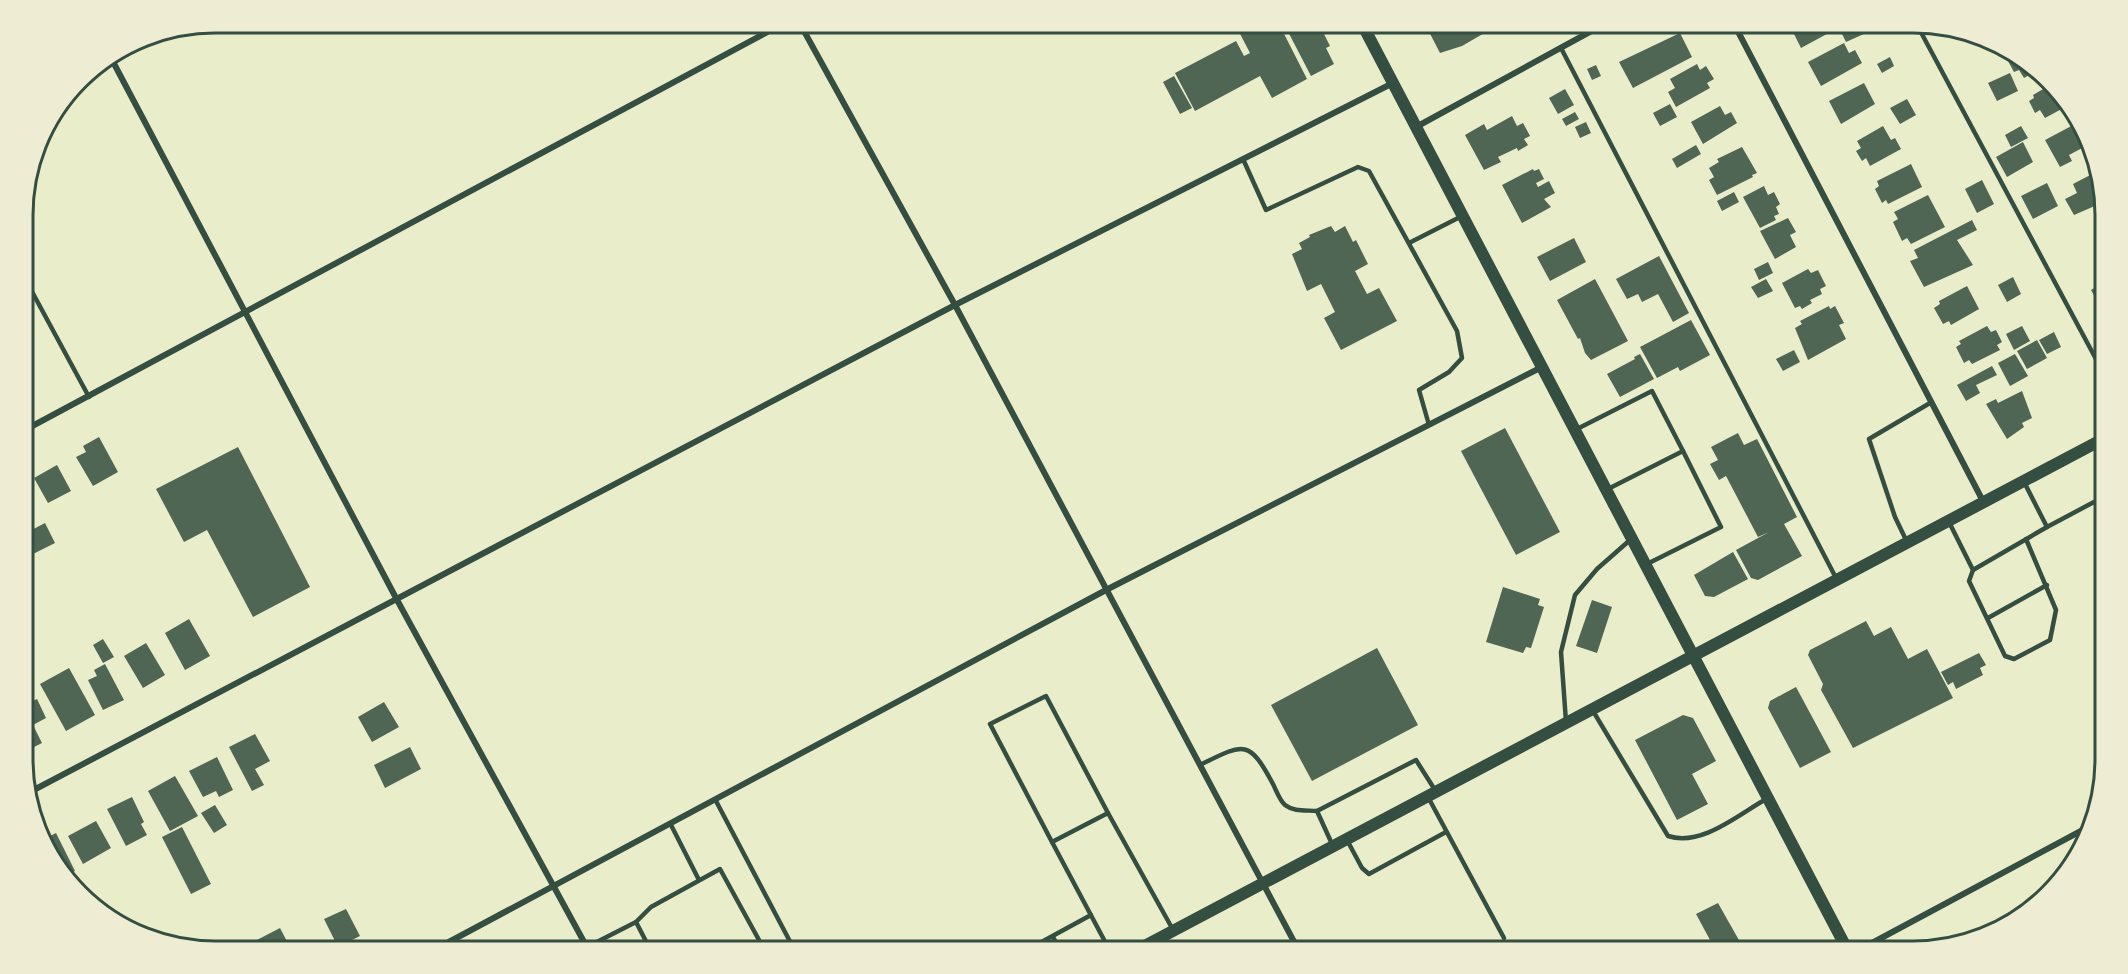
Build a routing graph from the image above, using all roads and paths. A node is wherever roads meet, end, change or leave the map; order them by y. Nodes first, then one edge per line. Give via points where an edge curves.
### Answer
1 (766, 33) edge
2 (805, 33) edge
3 (1367, 33) edge
4 (1588, 33) edge
5 (1739, 33) edge
6 (1922, 34) edge
7 (1561, 48) junction
8 (114, 64) edge
9 (1393, 83) junction
10 (1416, 127) junction
11 (1243, 159) junction
12 (1462, 216) junction
13 (1409, 243) junction
14 (33, 293) edge
15 (955, 305) junction
16 (248, 313) junction
17 (2095, 357) edge
18 (1542, 367) junction
19 (89, 397) junction
20 (1930, 403) junction
21 (1429, 425) junction
22 (33, 426) edge
23 (1574, 430) junction
24 (2095, 443) edge
25 (1683, 451) junction
26 (2024, 482) junction
27 (1606, 490) junction
28 (2094, 502) dead end
29 (1984, 504) junction
30 (1948, 522) junction
31 (2047, 527) junction
32 (1631, 539) junction
33 (2026, 539) junction
34 (1908, 544) junction
35 (1645, 565) junction
36 (1973, 570) junction
37 (1838, 580) junction
38 (2047, 585) junction
39 (1106, 590) junction
40 (396, 598) junction
41 (1988, 618) junction
42 (1693, 657) junction
43 (1593, 711) junction
44 (1566, 725) junction
45 (1200, 765) junction
46 (36, 789) edge
47 (1432, 794) junction
48 (1768, 799) junction
49 (716, 801) junction
50 (1317, 811) junction
51 (1108, 813) junction
52 (670, 825) junction
53 (1446, 832) junction
54 (2080, 832) edge
55 (1347, 840) junction
56 (1052, 842) junction
57 (1333, 847) junction
58 (699, 880) junction
59 (1263, 884) junction
60 (555, 887) junction
61 (1091, 915) junction
62 (636, 922) junction
63 (1174, 931) junction
64 (1053, 937) junction
65 (1504, 938) dead end
66 (451, 941) edge
67 (584, 941) edge
68 (602, 941) edge
69 (646, 941) edge
70 (760, 941) edge
71 (790, 941) edge
72 (1045, 941) edge
73 (1056, 941) edge
74 (1105, 941) edge
75 (1154, 941) edge
76 (1294, 941) edge
77 (1843, 941) edge
78 (1876, 941) edge

1 - 16 street
2 - 15 street
3 - 9 main road
4 - 7 street
5 - 20 street
6 - 17 lane
7 - 10 street
7 - 37 lane
8 - 16 street
9 - 10 main road
9 - 11 street
10 - 12 main road
11 - 13 lane via 1266,210 1358,167 1369,171
11 - 15 street
12 - 13 lane
12 - 18 main road
13 - 21 lane via 1457,331 1462,358 1449,372 1419,390
14 - 19 lane
15 - 39 street
15 - 40 street
16 - 19 street
16 - 40 street
18 - 21 street
18 - 23 main road
19 - 22 street
20 - 29 street
20 - 34 lane via 1869,438
21 - 39 street
23 - 25 lane via 1652,391
23 - 27 main road
24 - 26 main road
25 - 27 lane
25 - 35 lane via 1721,526
26 - 29 main road
26 - 31 lane
27 - 32 main road
28 - 31 lane
29 - 30 main road
30 - 34 main road
30 - 36 lane
31 - 33 lane
32 - 35 main road
32 - 44 lane via 1575,595 1561,652
33 - 36 lane
33 - 38 lane
34 - 37 main road
35 - 42 main road
36 - 41 lane via 1969,581
37 - 42 main road
38 - 41 lane
38 - 41 lane via 2056,610 2050,640 2014,659 2006,656
39 - 45 street
39 - 49 street
40 - 46 street
40 - 60 street
42 - 43 main road
42 - 48 main road
43 - 44 main road
43 - 48 lane via 1668,836 1680,840 1701,836
44 - 47 main road
45 - 50 lane via 1230,750 1249,750 1258,756 1283,804 1296,810
45 - 59 street
47 - 50 lane via 1416,760
47 - 53 lane
47 - 55 main road
48 - 77 main road
49 - 52 street
49 - 71 lane
50 - 57 lane
51 - 56 lane
51 - 56 lane via 1046,696 990,724
51 - 63 lane
52 - 58 lane
52 - 60 street
53 - 55 lane via 1369,874
53 - 65 lane
54 - 78 street
55 - 57 main road
56 - 61 lane
57 - 59 main road
58 - 62 lane via 651,907
58 - 70 lane via 720,868
59 - 63 main road
59 - 76 street
60 - 66 street
60 - 67 street
61 - 64 lane
61 - 74 lane
62 - 68 lane
62 - 69 lane
63 - 75 main road
64 - 72 lane
64 - 73 lane

